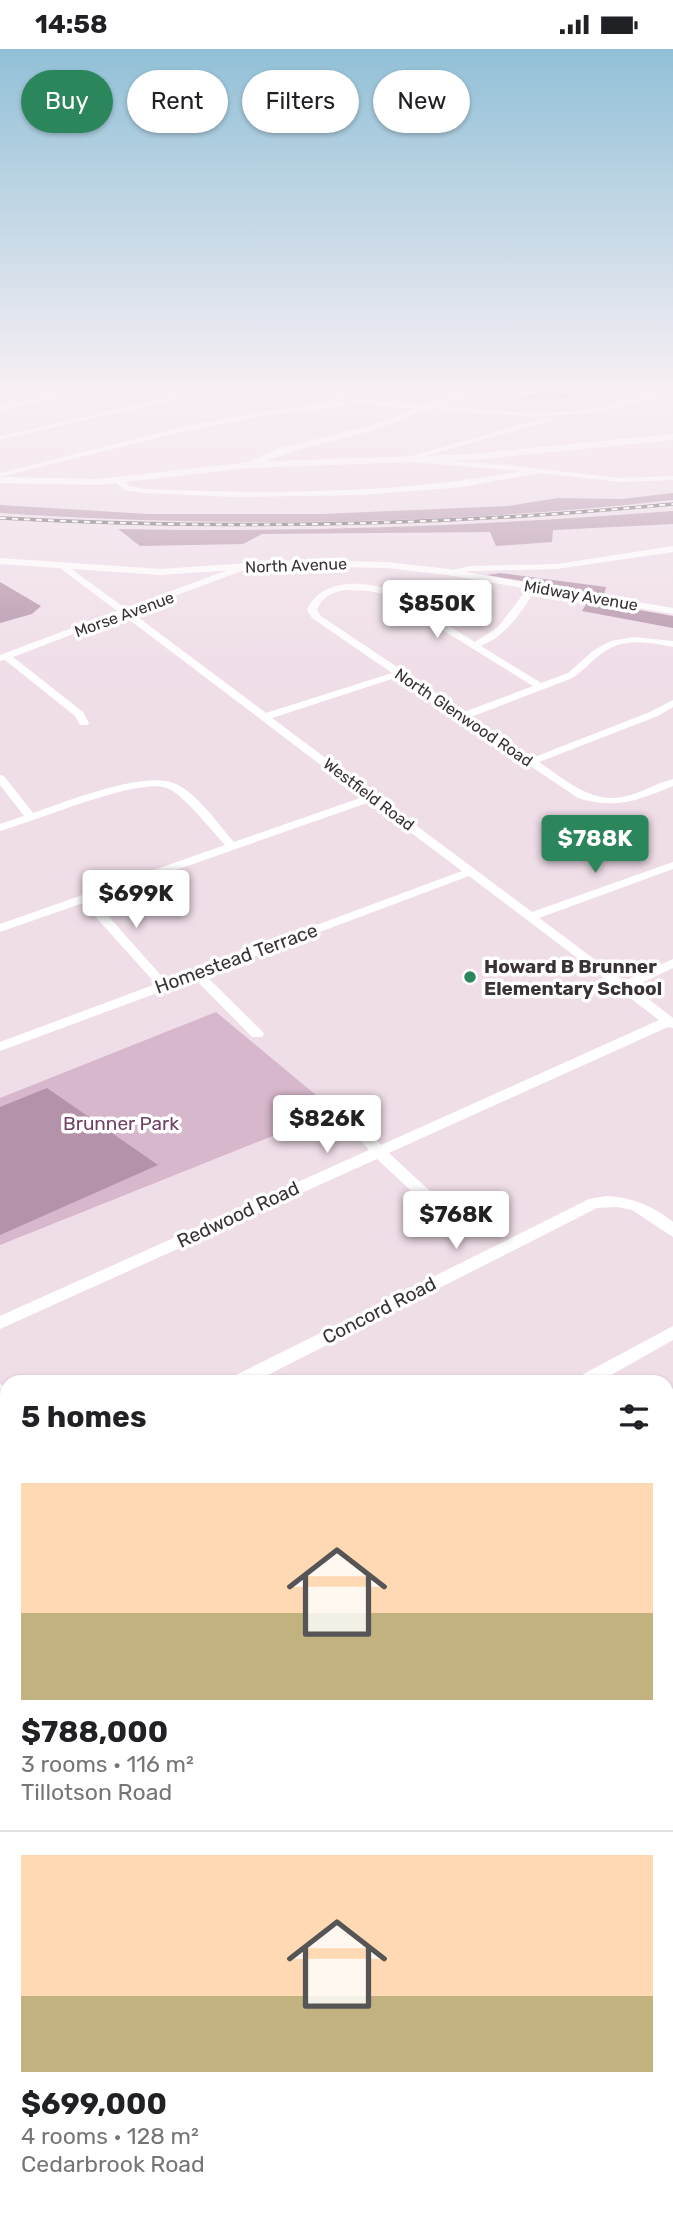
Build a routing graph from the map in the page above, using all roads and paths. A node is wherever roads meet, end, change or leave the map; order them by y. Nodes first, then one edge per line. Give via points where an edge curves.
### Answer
1 (128, 488) edge
2 (422, 488) edge
3 (673, 549) edge
4 (0, 561) edge
5 (63, 566) junction
6 (247, 566) junction
7 (205, 571) junction
8 (448, 572) junction
9 (216, 579) junction
10 (533, 587) junction
11 (673, 611) edge
12 (126, 614) junction
13 (673, 644) edge
14 (474, 646) junction
15 (3, 657) edge
16 (400, 673) junction
17 (542, 688) junction
18 (673, 703) edge
19 (463, 716) junction
20 (265, 717) junction
21 (84, 723) dead end
22 (531, 762) junction
23 (0, 779) edge
24 (673, 782) edge
25 (372, 797) junction
26 (33, 818) junction
27 (0, 828) edge
28 (232, 846) junction
29 (673, 865) edge
30 (472, 871) junction
31 (85, 898) junction
32 (531, 917) junction
33 (0, 928) edge
34 (673, 963) edge
35 (197, 974) junction
36 (163, 985) junction
37 (623, 987) junction
38 (671, 1023) edge
39 (257, 1034) dead end
40 (0, 1047) edge
41 (346, 1115) dead end
42 (378, 1151) junction
43 (443, 1212) dead end
44 (673, 1231) edge
45 (0, 1323) edge
46 (673, 1332) edge
47 (252, 1375) edge
48 (596, 1375) edge

1 - 2 street via 234,495
3 - 8 street, North Avenue via 541,568
4 - 5 main road, North Avenue
5 - 7 main road, North Avenue
5 - 12 street, Westfield Road
6 - 7 main road, North Avenue
6 - 8 main road, North Avenue via 352,562
6 - 9 street, Morse Avenue
7 - 9 main road
8 - 10 main road, Midway Avenue
9 - 12 street, Morse Avenue
10 - 11 main road, Midway Avenue
10 - 14 street via 508,623
12 - 15 street, Morse Avenue
12 - 20 street, Westfield Road
13 - 17 street via 639,640 612,645 576,673
14 - 16 street, North Glenwood Road via 388,593 363,587 328,592 313,603 317,618
14 - 17 street
15 - 21 street via 79,713
16 - 19 street, North Glenwood Road
16 - 20 street
17 - 19 street
18 - 22 street
19 - 22 street, North Glenwood Road
20 - 25 street, Westfield Road
22 - 24 street, North Glenwood Road via 582,796 609,803
23 - 26 street
25 - 28 street
25 - 30 street, Westfield Road
26 - 27 street
26 - 28 street via 139,783 161,782 175,788
28 - 31 street
29 - 32 street
30 - 32 street, Westfield Road
30 - 35 street, Homestead Terrace
31 - 33 street
31 - 36 street
32 - 37 street, Westfield Road
34 - 37 street
35 - 36 street, Homestead Terrace
35 - 39 street
36 - 40 street, Homestead Terrace
37 - 38 street, Westfield Road
38 - 42 street, Redwood Road
41 - 42 street
42 - 43 street
42 - 45 street, Redwood Road
44 - 47 street, Concord Road via 638,1206 594,1203
46 - 48 street

